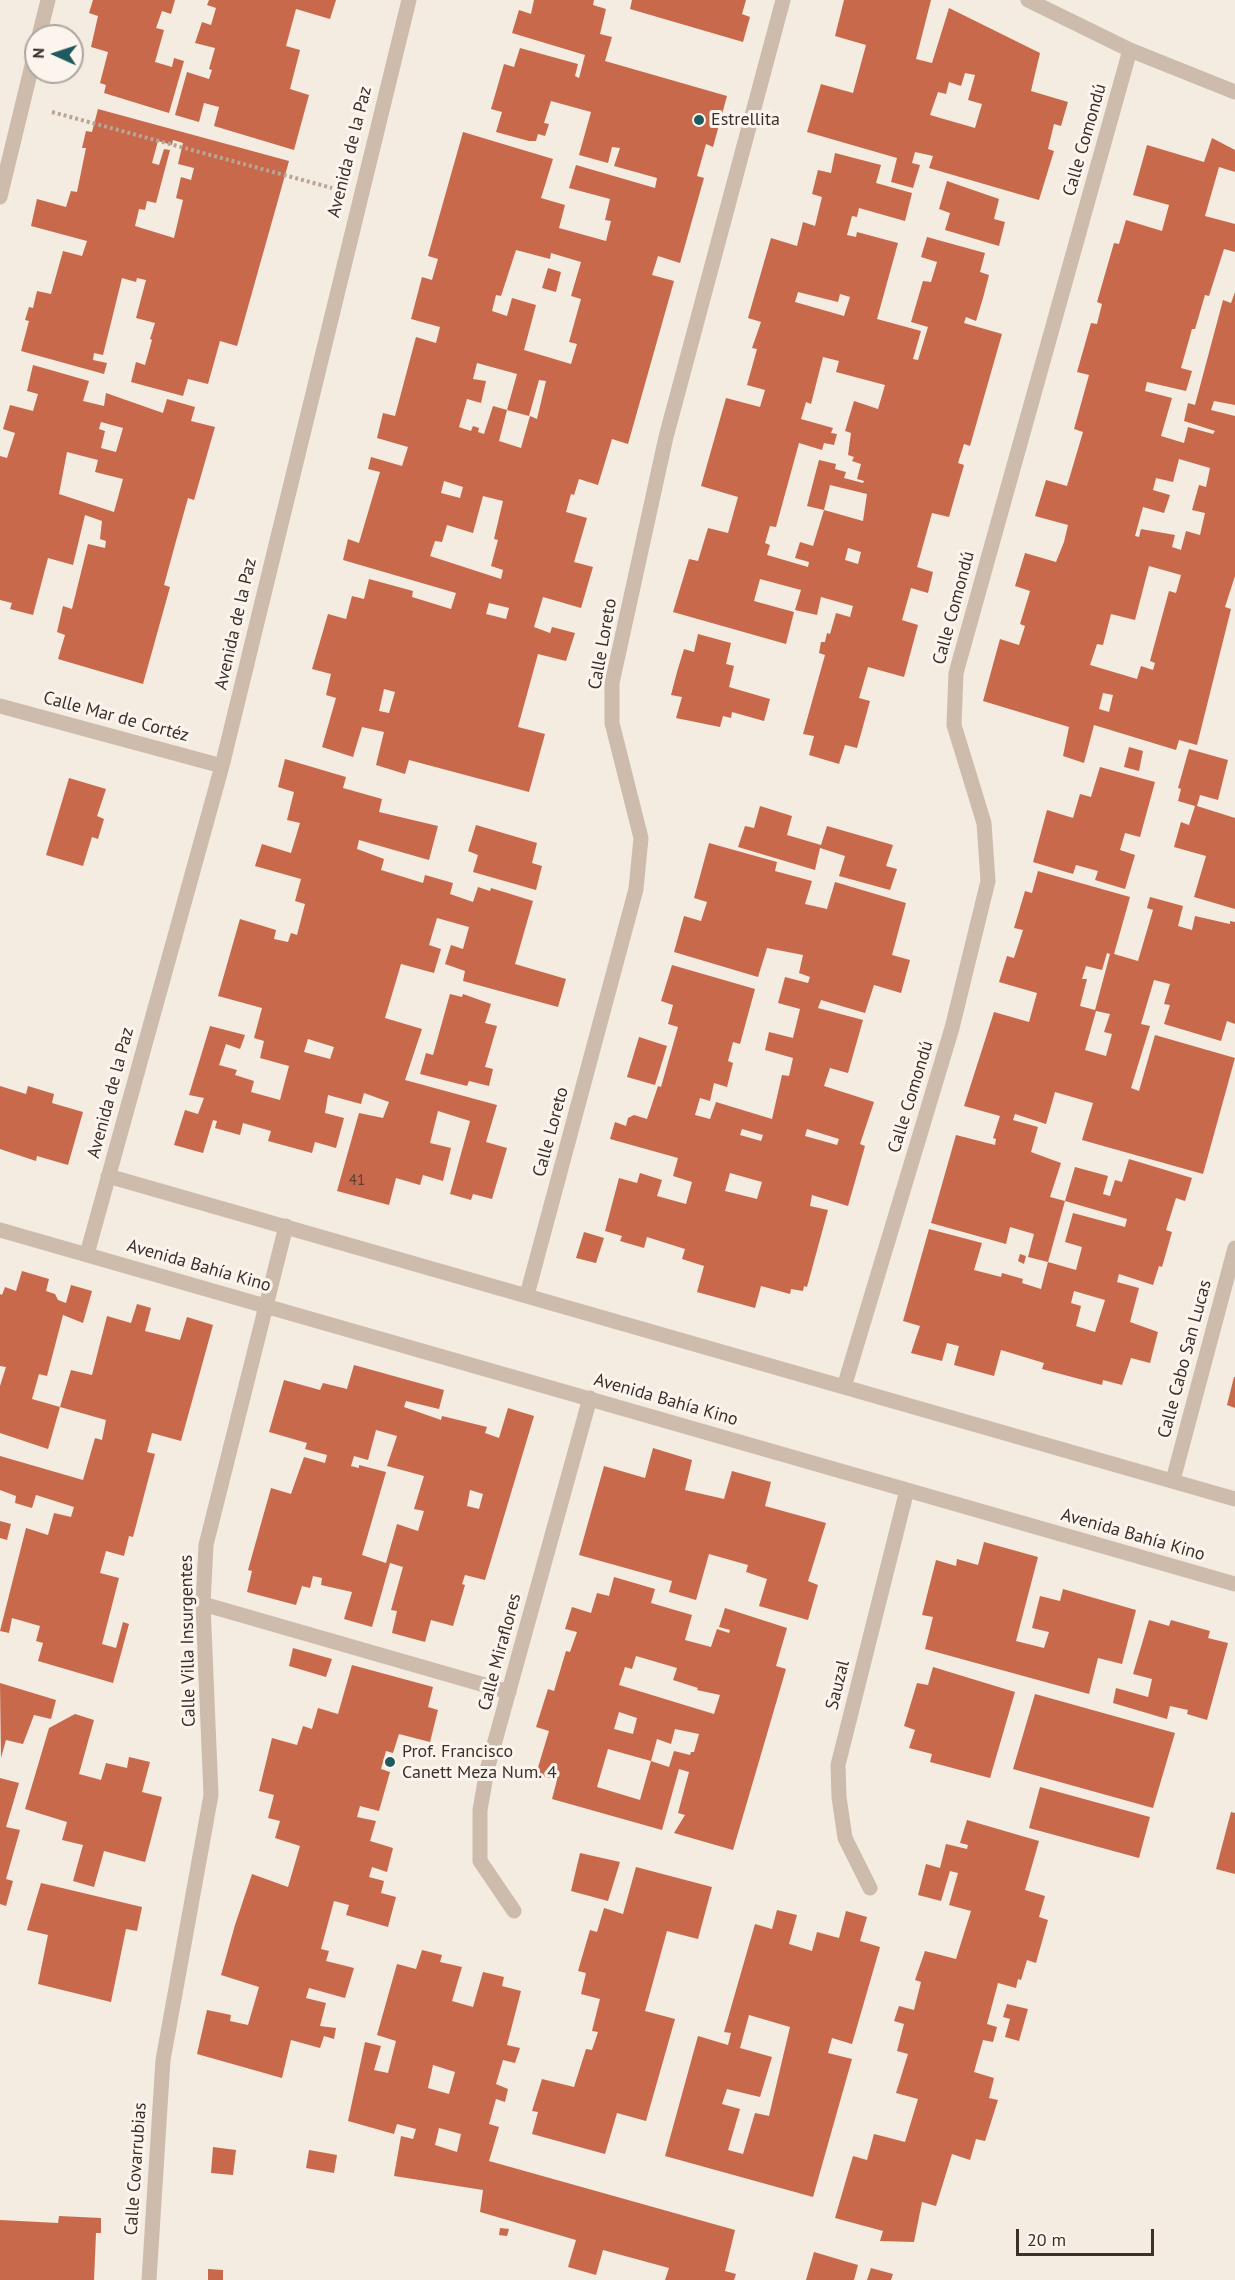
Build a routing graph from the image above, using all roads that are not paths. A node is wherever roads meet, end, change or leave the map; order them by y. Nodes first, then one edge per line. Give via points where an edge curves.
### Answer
1 (48, 0) edge
2 (409, 0) edge
3 (783, 0) edge
4 (1028, 0) edge
5 (42, 24) edge
6 (1130, 50) junction
7 (28, 84) edge
8 (1235, 92) edge
9 (0, 197) edge
10 (0, 706) edge
11 (222, 766) junction
12 (108, 1176) junction
13 (286, 1226) junction
14 (0, 1230) edge
15 (1235, 1248) edge
16 (87, 1254) junction
17 (527, 1296) junction
18 (264, 1305) junction
19 (844, 1387) junction
20 (590, 1398) junction
21 (1173, 1480) junction
22 (907, 1490) junction
23 (1235, 1498) edge
24 (1235, 1584) edge
25 (203, 1604) junction
26 (509, 1692) junction
27 (870, 1888) dead end
28 (514, 1911) dead end
29 (163, 2060) joint
30 (149, 2280) edge

1 - 5 street
2 - 11 street, Avenida de la Paz
3 - 17 street, Calle Loreto via 666,437 612,683 612,723 641,838 636,889
4 - 6 street
6 - 8 street
6 - 19 street, Calle Comondú via 956,673 954,725 984,823 988,881 951,1028
7 - 9 street
10 - 11 street, Calle Mar de Cortéz
11 - 12 street, Avenida de la Paz
12 - 13 street
12 - 16 street, Avenida de la Paz
13 - 17 street
13 - 18 street, Calle Villa Insurgentes
14 - 16 street, Avenida Bahía Kino
15 - 21 street, Calle Cabo San Lucas
16 - 18 street, Avenida Bahía Kino
17 - 19 street
18 - 20 street, Avenida Bahía Kino
18 - 25 street, Calle Villa Insurgentes via 206,1545
19 - 21 street
20 - 22 street, Avenida Bahía Kino
20 - 26 street, Calle Miraflores
21 - 23 street
22 - 24 street, Avenida Bahía Kino
22 - 27 street, Sauzal via 838,1765 845,1838
25 - 26 street
25 - 29 street, Calle Villa Insurgentes via 211,1795
26 - 28 street, Calle Miraflores via 480,1809 480,1861
29 - 30 street, Calle Covarrubias

